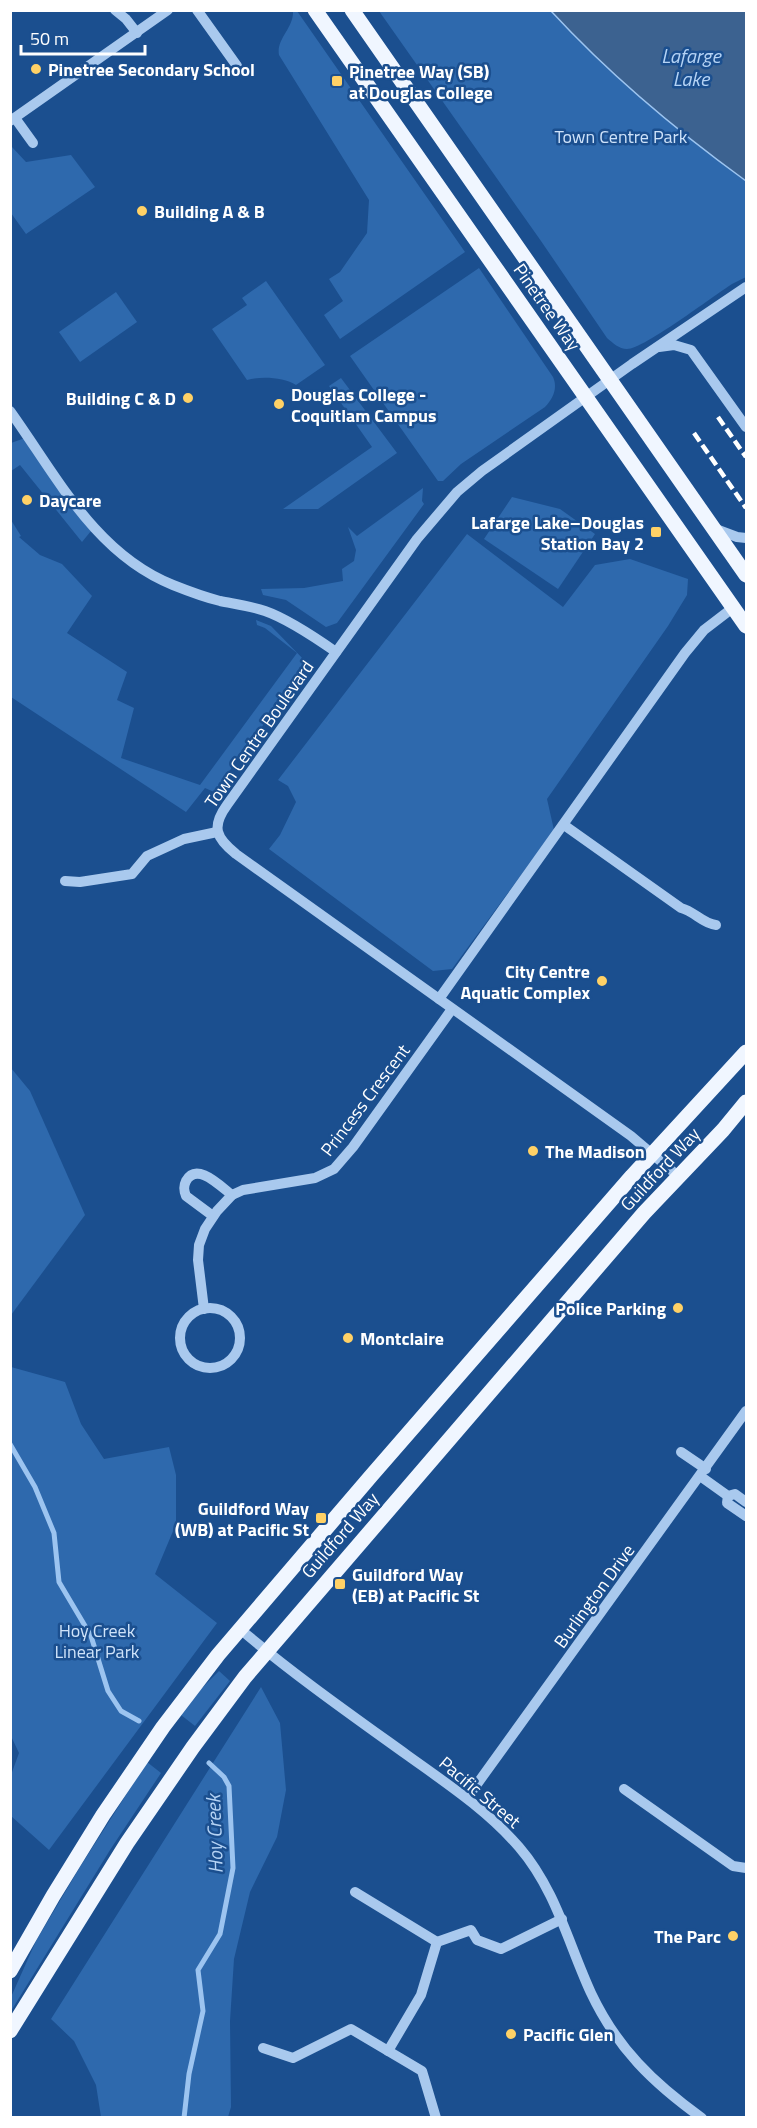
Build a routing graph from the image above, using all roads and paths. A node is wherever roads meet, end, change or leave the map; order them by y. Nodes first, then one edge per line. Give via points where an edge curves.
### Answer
1 (115, 10) edge
2 (168, 10) edge
3 (197, 10) edge
4 (315, 10) edge
5 (352, 10) edge
6 (137, 33) junction
7 (237, 66) dead end
8 (13, 120) edge
9 (33, 143) dead end
10 (747, 287) edge
11 (656, 347) junction
12 (610, 380) junction
13 (586, 397) junction
14 (10, 411) edge
15 (747, 427) edge
16 (713, 528) junction
17 (747, 538) edge
18 (747, 575) edge
19 (734, 607) junction
20 (747, 626) edge
21 (336, 652) junction
22 (564, 825) junction
23 (217, 832) junction
24 (64, 881) dead end
25 (716, 925) dead end
26 (439, 999) junction
27 (452, 1009) junction
28 (747, 1052) edge
29 (747, 1102) edge
30 (653, 1154) junction
31 (678, 1176) junction
32 (232, 1195) junction
33 (213, 1216) junction
34 (204, 1309) junction
35 (747, 1411) edge
36 (681, 1452) dead end
37 (703, 1472) junction
38 (728, 1496) junction
39 (747, 1502) edge
40 (747, 1516) edge
41 (240, 1629) junction
42 (266, 1651) junction
43 (624, 1790) dead end
44 (467, 1798) junction
45 (747, 1868) edge
46 (355, 1892) dead end
47 (562, 1919) junction
48 (437, 1942) junction
49 (10, 1971) edge
50 (10, 2031) edge
51 (263, 2048) dead end
52 (388, 2051) junction
53 (436, 2118) edge
54 (702, 2118) edge

1 - 6 street
2 - 6 street
3 - 7 street
4 - 13 main road, Pinetree Way
5 - 12 main road, Pinetree Way
6 - 8 street
8 - 9 street
10 - 11 street, Town Centre Boulevard
11 - 12 street, Town Centre Boulevard
11 - 15 street via 674,345 691,350
12 - 13 street, Town Centre Boulevard
12 - 16 main road, Pinetree Way
13 - 19 main road, Pinetree Way
13 - 21 street, Town Centre Boulevard via 457,492 417,539
14 - 21 street via 86,519 122,554 172,585 269,612
16 - 17 street
16 - 18 main road, Pinetree Way
19 - 20 main road, Pinetree Way
19 - 22 street via 704,630 686,653
21 - 23 street, Town Centre Boulevard via 224,809
22 - 25 street via 680,908
22 - 26 street
23 - 24 street via 184,839 147,856 132,874
23 - 26 street, Town Centre Boulevard via 236,854
26 - 27 street, Town Centre Boulevard
27 - 30 street, Town Centre Boulevard
27 - 32 street, Princess Crescent via 334,1169 315,1178 246,1189
28 - 30 main road, Guildford Way
29 - 31 main road, Guildford Way
30 - 31 street, Town Centre Boulevard
30 - 41 main road, Guildford Way
31 - 42 main road, Guildford Way
32 - 33 street
32 - 33 street via 203,1174 189,1177 184,1186 186,1196
33 - 34 street via 198,1249
34 - 34 street via 186,1322 182,1346 195,1363 217,1367 234,1356 240,1344 239,1330 224,1311
35 - 37 street, Burlington Drive
36 - 37 street
37 - 38 street
37 - 44 street, Burlington Drive
38 - 39 street via 735,1494
38 - 40 street via 727,1503
41 - 42 street, Pacific Street
41 - 49 main road, Guildford Way via 112,1801
42 - 44 street, Pacific Street
42 - 50 main road, Guildford Way via 147,1813
43 - 45 street via 733,1866
44 - 47 street, Pacific Street via 523,1852
46 - 48 street
47 - 48 street via 501,1949 477,1940 471,1930
47 - 54 street, Pacific Street via 590,1991 615,2035 651,2078
48 - 52 street via 421,1995
51 - 52 street via 293,2058 351,2029
52 - 53 street via 422,2071

